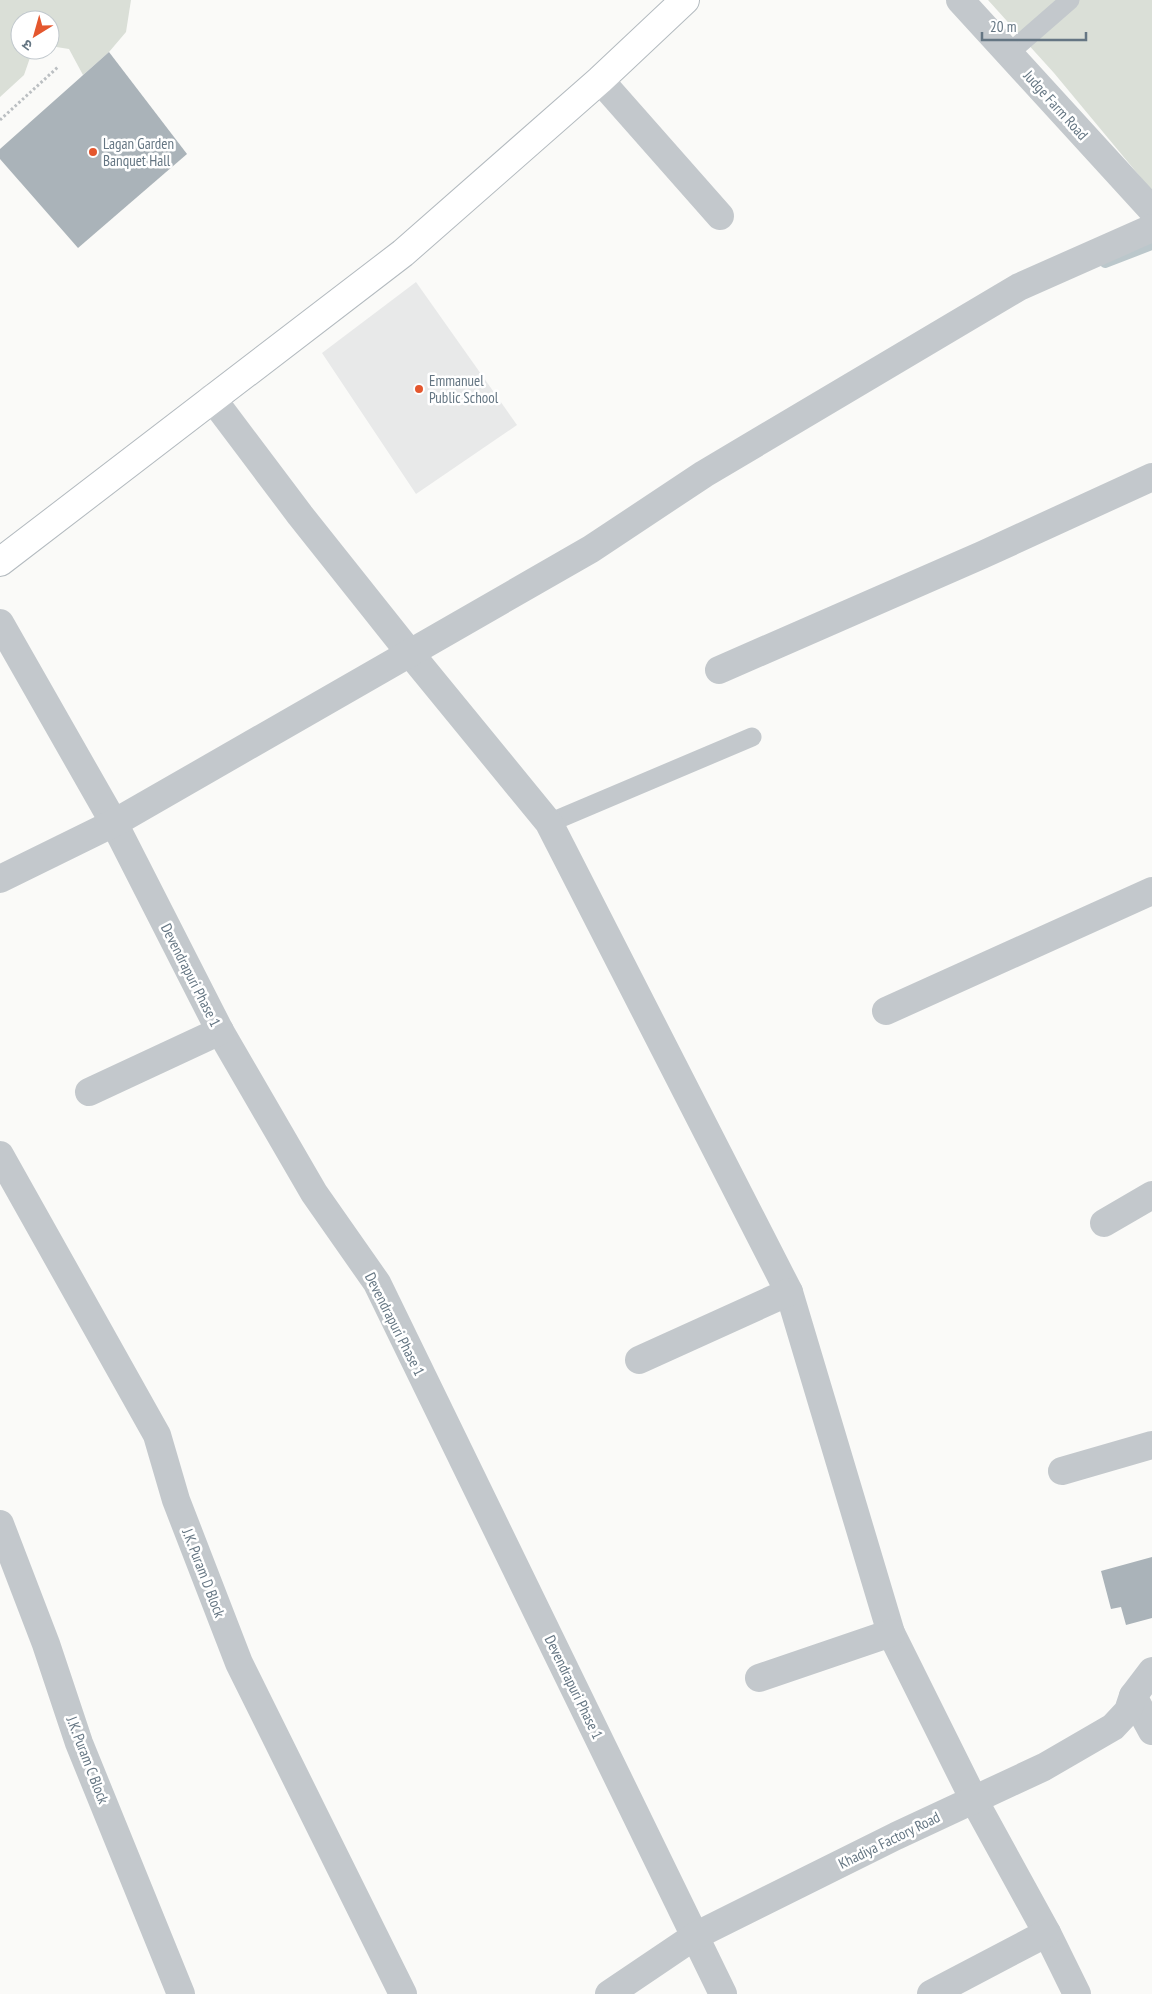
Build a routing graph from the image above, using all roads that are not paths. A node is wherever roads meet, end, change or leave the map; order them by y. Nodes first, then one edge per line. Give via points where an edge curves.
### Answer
1 (685, 0) edge
2 (960, 0) edge
3 (1070, 0) edge
4 (1008, 54) junction
5 (600, 80) junction
6 (1152, 210) edge
7 (720, 216) dead end
8 (1152, 228) edge
9 (212, 398) junction
10 (1152, 477) edge
11 (0, 562) edge
12 (0, 623) edge
13 (409, 652) junction
14 (719, 670) dead end
15 (752, 737) dead end
16 (114, 822) junction
17 (549, 823) junction
18 (0, 879) edge
19 (1152, 891) edge
20 (886, 1011) dead end
21 (220, 1031) junction
22 (89, 1092) dead end
23 (0, 1155) edge
24 (1152, 1195) edge
25 (1104, 1223) dead end
26 (789, 1292) junction
27 (640, 1360) dead end
28 (1152, 1445) edge
29 (1062, 1471) dead end
30 (0, 1524) edge
31 (891, 1633) junction
32 (1152, 1671) edge
33 (759, 1678) dead end
34 (1133, 1696) junction
35 (1152, 1731) edge
36 (974, 1800) junction
37 (1046, 1933) junction
38 (695, 1936) junction
39 (181, 1994) edge
40 (403, 1994) edge
41 (608, 1994) edge
42 (723, 1994) edge
43 (930, 1994) edge
44 (1077, 1994) edge

1 - 5 main road
2 - 4 street, Judge Farm Road
3 - 4 lane
4 - 6 street, Judge Farm Road
5 - 7 street
5 - 9 main road via 403,253
8 - 13 street via 1019,287 704,474 591,549
9 - 11 main road
9 - 13 street
10 - 14 street
12 - 16 street, Devendrapuri Phase 1
13 - 16 street
13 - 17 street
15 - 17 lane
16 - 18 street
16 - 21 street, Devendrapuri Phase 1
17 - 26 street
19 - 20 street
21 - 22 street
21 - 38 street, Devendrapuri Phase 1 via 314,1194 377,1283
23 - 40 street, J.K. Puram D Block via 157,1435 176,1500 239,1664
24 - 25 street
26 - 27 street
26 - 31 street
28 - 29 street
30 - 39 street, J.K. Puram C Block via 46,1644 79,1743
31 - 33 street
31 - 36 street
32 - 34 street, Khadiya Factory Road
34 - 35 street
34 - 36 street, Khadiya Factory Road via 1128,1711 1113,1727 1044,1767
36 - 37 street
36 - 38 street, Khadiya Factory Road
37 - 43 street
37 - 44 street
38 - 41 street, Khadiya Factory Road
38 - 42 street, Devendrapuri Phase 1

